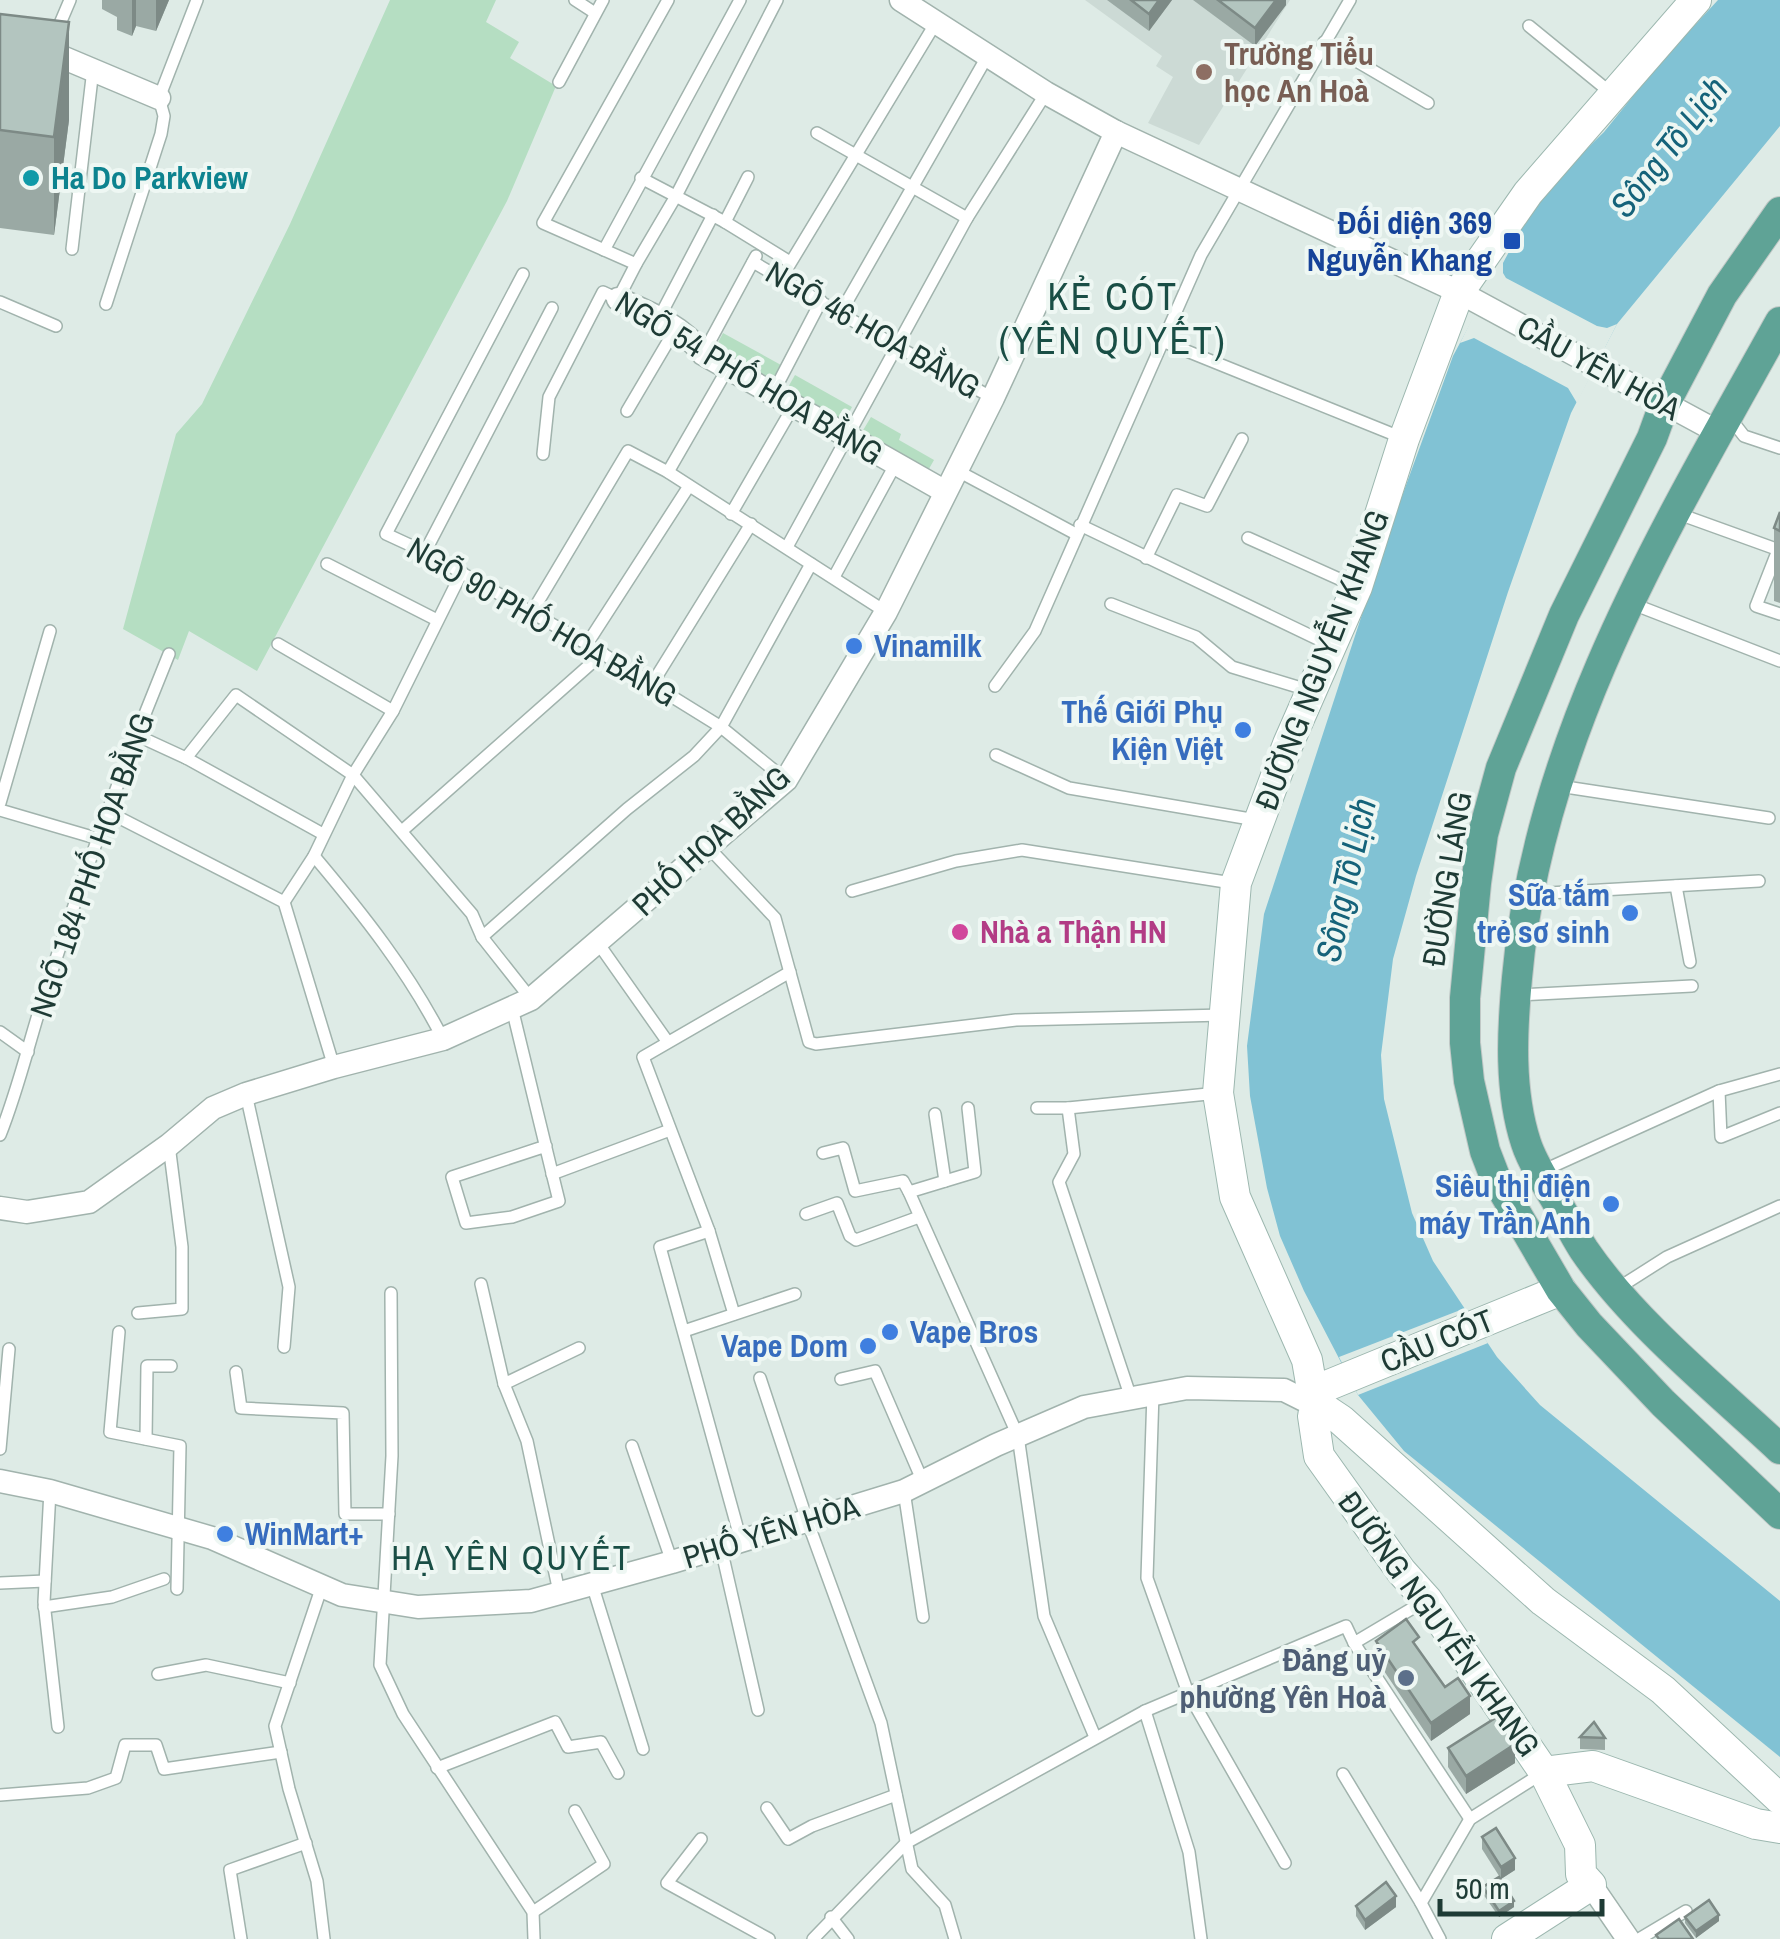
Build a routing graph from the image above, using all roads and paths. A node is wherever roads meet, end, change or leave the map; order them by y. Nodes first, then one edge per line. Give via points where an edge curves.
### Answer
1 (70, 0) edge
2 (197, 0) edge
3 (575, 0) edge
4 (603, 0) edge
5 (668, 0) edge
6 (740, 0) edge
7 (777, 0) edge
8 (902, 0) edge
9 (1350, 0) edge
10 (1696, 0) edge
11 (595, 13) junction
12 (936, 24) junction
13 (1529, 26) dead end
14 (0, 32) edge
15 (1324, 42) junction
16 (48, 51) junction
17 (988, 54) junction
18 (93, 69) junction
19 (559, 82) dead end
20 (1046, 93) junction
21 (1614, 94) junction
22 (159, 98) junction
23 (1428, 102) dead end
24 (1116, 132) junction
25 (817, 133) dead end
26 (854, 156) junction
27 (748, 177) dead end
28 (641, 178) junction
29 (911, 187) junction
30 (1240, 188) junction
31 (676, 196) junction
32 (1780, 212) edge
33 (967, 218) junction
34 (719, 219) junction
35 (762, 246) junction
36 (72, 249) dead end
37 (604, 250) junction
38 (753, 262) junction
39 (790, 262) junction
40 (636, 264) junction
41 (522, 274) dead end
42 (782, 278) junction
43 (1470, 298) junction
44 (618, 299) junction
45 (821, 301) junction
46 (0, 302) edge
47 (106, 304) dead end
48 (552, 308) dead end
49 (841, 312) junction
50 (668, 323) junction
51 (56, 326) dead end
52 (1778, 330) edge
53 (1162, 341) junction
54 (896, 346) junction
55 (704, 354) junction
56 (728, 367) junction
57 (772, 395) junction
58 (993, 398) junction
59 (1664, 405) junction
60 (793, 406) junction
61 (627, 411) dead end
62 (1723, 424) junction
63 (846, 436) junction
64 (1242, 439) dead end
65 (1404, 439) junction
66 (1780, 448) edge
67 (543, 454) dead end
68 (895, 465) junction
69 (955, 469) junction
70 (668, 472) junction
71 (688, 486) junction
72 (944, 491) junction
73 (1674, 512) junction
74 (731, 514) junction
75 (750, 524) junction
76 (1078, 529) junction
77 (1248, 538) dead end
78 (787, 547) junction
79 (1779, 548) edge
80 (426, 552) junction
81 (1146, 558) junction
82 (326, 564) dead end
83 (811, 564) junction
84 (462, 572) junction
85 (834, 577) junction
86 (1357, 586) junction
87 (1629, 602) junction
88 (1111, 604) dead end
89 (532, 612) junction
90 (886, 612) junction
91 (1780, 614) edge
92 (437, 620) junction
93 (50, 631) dead end
94 (278, 644) dead end
95 (587, 644) junction
96 (1330, 644) junction
97 (603, 653) junction
98 (170, 654) dead end
99 (1780, 661) edge
100 (1538, 673) junction
101 (652, 684) junction
102 (995, 686) dead end
103 (1311, 691) junction
104 (1589, 693) junction
105 (393, 711) junction
106 (722, 727) junction
107 (136, 735) junction
108 (996, 754) dead end
109 (186, 758) junction
110 (353, 775) junction
111 (786, 780) junction
112 (1555, 785) junction
113 (0, 806) edge
114 (108, 812) junction
115 (1769, 818) dead end
116 (1260, 820) junction
117 (403, 830) junction
118 (323, 834) junction
119 (99, 838) junction
120 (708, 848) junction
121 (314, 856) junction
122 (1759, 881) dead end
123 (1236, 883) junction
124 (1676, 886) junction
125 (852, 891) dead end
126 (1527, 894) junction
127 (284, 902) junction
128 (482, 937) junction
129 (598, 943) junction
130 (1690, 962) dead end
131 (790, 972) junction
132 (1692, 986) dead end
133 (1515, 995) junction
134 (522, 1004) junction
135 (1224, 1015) junction
136 (0, 1032) edge
137 (443, 1039) junction
138 (666, 1041) junction
139 (28, 1052) junction
140 (334, 1067) junction
141 (1780, 1074) edge
142 (1719, 1092) junction
143 (1218, 1093) junction
144 (246, 1094) junction
145 (968, 1108) dead end
146 (1037, 1108) dead end
147 (1068, 1108) junction
148 (1780, 1112) edge
149 (936, 1114) dead end
150 (670, 1130) junction
151 (965, 1130) dead end
152 (0, 1135) edge
153 (169, 1145) junction
154 (546, 1146) junction
155 (823, 1153) dead end
156 (1540, 1172) junction
157 (552, 1174) junction
158 (969, 1174) junction
159 (945, 1181) junction
160 (909, 1192) junction
161 (1780, 1206) edge
162 (0, 1208) edge
163 (806, 1214) dead end
164 (920, 1216) junction
165 (708, 1232) junction
166 (481, 1284) dead end
167 (1561, 1290) junction
168 (1615, 1290) junction
169 (390, 1293) dead end
170 (795, 1294) dead end
171 (138, 1313) dead end
172 (734, 1314) junction
173 (684, 1330) junction
174 (119, 1332) dead end
175 (284, 1347) dead end
176 (9, 1348) dead end
177 (579, 1348) dead end
178 (171, 1366) dead end
179 (236, 1372) dead end
180 (760, 1378) dead end
181 (841, 1379) dead end
182 (504, 1384) junction
183 (1142, 1396) junction
184 (1314, 1403) junction
185 (1018, 1436) junction
186 (146, 1439) junction
187 (632, 1446) dead end
188 (0, 1449) edge
189 (1780, 1449) edge
190 (1780, 1467) edge
191 (0, 1482) edge
192 (913, 1487) junction
193 (50, 1491) junction
194 (1756, 1492) junction
195 (389, 1514) junction
196 (1780, 1514) edge
197 (807, 1520) junction
198 (179, 1528) junction
199 (731, 1544) junction
200 (672, 1562) junction
201 (164, 1580) dead end
202 (45, 1581) junction
203 (0, 1583) edge
204 (592, 1584) junction
205 (322, 1586) junction
206 (177, 1589) dead end
207 (558, 1592) junction
208 (1427, 1600) junction
209 (385, 1601) junction
210 (44, 1607) junction
211 (922, 1616) dead end
212 (1354, 1642) junction
213 (158, 1674) dead end
214 (290, 1682) junction
215 (1188, 1693) junction
216 (758, 1710) dead end
217 (1145, 1712) junction
218 (58, 1727) dead end
219 (1094, 1737) junction
220 (643, 1749) dead end
221 (281, 1752) junction
222 (437, 1768) junction
223 (1544, 1772) junction
224 (618, 1773) dead end
225 (1343, 1774) dead end
226 (0, 1795) edge
227 (896, 1795) junction
228 (1780, 1798) edge
229 (768, 1808) dead end
230 (576, 1810) dead end
231 (1470, 1818) junction
232 (1780, 1828) edge
233 (701, 1839) dead end
234 (306, 1843) junction
235 (906, 1843) junction
236 (1284, 1863) dead end
237 (1591, 1885) junction
238 (1421, 1903) junction
239 (1686, 1911) edge
240 (533, 1912) junction
241 (832, 1917) junction
242 (240, 1939) edge
243 (324, 1939) edge
244 (534, 1939) edge
245 (769, 1939) edge
246 (813, 1939) edge
247 (848, 1939) edge
248 (954, 1939) edge
249 (1201, 1939) edge
250 (1440, 1939) edge
251 (1506, 1939) edge
252 (1628, 1939) edge
253 (1639, 1939) edge

1 - 16 lane
2 - 22 lane
3 - 11 lane
4 - 11 lane
5 - 37 lane via 543,223
6 - 28 lane
7 - 31 lane
8 - 12 street, CẦU YÊN HÒA
9 - 15 lane
10 - 21 main road, ĐƯỜNG NGUYỄN KHANG
11 - 19 lane
12 - 17 street, CẦU YÊN HÒA
12 - 26 lane
13 - 21 lane
14 - 16 street
15 - 23 lane
15 - 30 lane
16 - 18 street
17 - 20 street, CẦU YÊN HÒA
17 - 29 lane
18 - 22 street
18 - 36 lane
20 - 24 street, CẦU YÊN HÒA
20 - 33 lane
21 - 43 main road, ĐƯỜNG NGUYỄN KHANG via 1528,193
22 - 47 lane via 161,134
24 - 30 street, CẦU YÊN HÒA
24 - 58 street, PHỐ HOA BẰNG
25 - 26 lane
26 - 29 lane
26 - 39 lane
27 - 34 lane
28 - 31 lane
28 - 37 lane
29 - 33 lane
29 - 49 lane
30 - 43 street, CẦU YÊN HÒA
30 - 53 lane
31 - 34 lane
31 - 40 lane
32 - 59 main road, ĐƯỜNG LÁNG via 1722,295
33 - 54 lane
34 - 35 lane
34 - 50 lane
35 - 38 lane
35 - 39 lane
37 - 40 lane
38 - 42 lane, NGÕ 46 HOA BẰNG
38 - 55 lane
39 - 42 lane
40 - 44 lane
41 - 80 lane, NGÕ 90 PHỐ HOA BẰNG via 386,534
42 - 45 lane, NGÕ 46 HOA BẰNG
43 - 59 street, CẦU YÊN HÒA
43 - 65 main road, ĐƯỜNG NGUYỄN KHANG
44 - 50 street, NGÕ 54 PHỐ HOA BẰNG
44 - 67 lane, NGÕ 54 PHỐ HOA BẰNG via 602,292 549,397
45 - 49 lane, NGÕ 46 HOA BẰNG
45 - 57 lane
46 - 51 lane
48 - 80 lane
49 - 54 lane, NGÕ 46 HOA BẰNG
50 - 55 street, NGÕ 54 PHỐ HOA BẰNG
50 - 61 lane
52 - 62 main road
53 - 65 lane
53 - 76 lane
54 - 58 lane, NGÕ 46 HOA BẰNG
54 - 63 lane
55 - 56 street, NGÕ 54 PHỐ HOA BẰNG
56 - 57 street, NGÕ 54 PHỐ HOA BẰNG
56 - 70 lane
57 - 60 street, NGÕ 54 PHỐ HOA BẰNG
58 - 69 street, PHỐ HOA BẰNG
59 - 62 street, CẦU YÊN HÒA
59 - 100 main road, ĐƯỜNG LÁNG
60 - 63 street, NGÕ 54 PHỐ HOA BẰNG
60 - 74 lane
62 - 66 lane
62 - 73 main road
63 - 68 street, NGÕ 54 PHỐ HOA BẰNG
63 - 78 lane
64 - 81 lane via 1207,506 1177,495
65 - 86 main road, ĐƯỜNG NGUYỄN KHANG
68 - 72 street, NGÕ 54 PHỐ HOA BẰNG
68 - 85 lane
69 - 72 street, PHỐ HOA BẰNG
69 - 76 lane
70 - 71 lane
70 - 89 lane via 628,451
71 - 74 lane
71 - 95 lane
72 - 90 street, PHỐ HOA BẰNG
73 - 79 lane
73 - 87 main road
74 - 75 lane
75 - 78 lane
75 - 101 lane
76 - 81 lane
76 - 102 lane via 1035,631
77 - 86 lane
78 - 83 lane
79 - 91 lane via 1756,606
80 - 84 lane, NGÕ 90 PHỐ HOA BẰNG
81 - 96 lane
82 - 92 lane
83 - 85 lane
83 - 106 lane
84 - 89 lane, NGÕ 90 PHỐ HOA BẰNG
84 - 92 lane
85 - 90 lane
86 - 96 main road, ĐƯỜNG NGUYỄN KHANG
87 - 99 lane
87 - 104 main road
88 - 103 lane via 1196,637 1232,667
89 - 95 lane, NGÕ 90 PHỐ HOA BẰNG
90 - 111 street, PHỐ HOA BẰNG
92 - 105 lane
93 - 113 lane
94 - 105 lane
95 - 97 lane, NGÕ 90 PHỐ HOA BẰNG
96 - 103 main road, ĐƯỜNG NGUYỄN KHANG
97 - 101 lane, NGÕ 90 PHỐ HOA BẰNG
97 - 117 lane
98 - 107 lane, NGÕ 184 PHỐ HOA BẰNG
100 - 104 main road
100 - 167 main road, ĐƯỜNG LÁNG via 1483,834 1465,1043 1485,1151
101 - 106 lane, NGÕ 90 PHỐ HOA BẰNG
103 - 116 main road, ĐƯỜNG NGUYỄN KHANG
104 - 112 main road
105 - 110 lane
106 - 111 lane, NGÕ 90 PHỐ HOA BẰNG
106 - 128 lane
107 - 109 lane
107 - 114 lane, NGÕ 184 PHỐ HOA BẰNG
108 - 116 lane via 1070,788
109 - 110 lane via 236,696
109 - 118 lane
110 - 117 lane
110 - 118 lane
111 - 120 street, PHỐ HOA BẰNG
112 - 115 lane
112 - 126 main road
113 - 119 lane
114 - 119 lane, NGÕ 184 PHỐ HOA BẰNG
114 - 127 lane
116 - 123 main road, ĐƯỜNG NGUYỄN KHANG
117 - 128 lane via 472,914
118 - 121 lane
119 - 139 lane, NGÕ 184 PHỐ HOA BẰNG
120 - 129 street, PHỐ HOA BẰNG
120 - 131 lane via 775,918
121 - 127 lane
121 - 137 lane via 424,1002
122 - 124 lane
123 - 125 lane via 1022,850 956,860
123 - 135 main road, ĐƯỜNG NGUYỄN KHANG
124 - 126 lane
124 - 130 lane
126 - 133 main road
127 - 140 lane
128 - 134 lane
129 - 134 street, PHỐ HOA BẰNG
129 - 138 lane
131 - 135 lane via 806,1035 816,1044 1016,1020
131 - 138 lane
132 - 133 lane
133 - 156 main road via 1516,1098
134 - 137 street, PHỐ HOA BẰNG
134 - 154 lane
135 - 143 main road, ĐƯỜNG NGUYỄN KHANG
136 - 139 lane
137 - 140 street, PHỐ HOA BẰNG
138 - 150 lane via 643,1057
139 - 152 lane, NGÕ 184 PHỐ HOA BẰNG
140 - 144 street, PHỐ HOA BẰNG
141 - 142 lane
142 - 148 lane via 1721,1136
142 - 156 lane
143 - 147 lane
143 - 184 main road, ĐƯỜNG NGUYỄN KHANG via 1236,1198 1306,1360
144 - 153 street, PHỐ HOA BẰNG via 213,1108
144 - 175 lane via 289,1287
145 - 158 lane via 975,1172
146 - 147 lane
147 - 183 lane via 1074,1154 1059,1182
149 - 159 lane
150 - 157 lane
150 - 165 lane
151 - 158 lane
153 - 162 street, PHỐ HOA BẰNG via 89,1202 27,1212
153 - 171 lane via 182,1309
154 - 157 lane
154 - 157 lane via 452,1177 466,1223 559,1202
155 - 160 lane via 843,1148 855,1191 903,1180
156 - 168 main road
158 - 159 lane
159 - 160 lane
160 - 164 lane
161 - 168 lane via 1667,1257
163 - 164 lane via 837,1203 856,1240
164 - 185 lane
165 - 172 lane
165 - 173 lane via 660,1246
166 - 182 lane
167 - 184 main road, CẦU CÓT via 1324,1387
167 - 194 main road, ĐƯỜNG LÁNG
168 - 189 main road
169 - 195 lane
170 - 172 lane
172 - 173 lane
173 - 199 lane
174 - 186 lane via 110,1432
176 - 188 lane
177 - 182 lane
178 - 186 lane via 147,1366
179 - 195 lane via 241,1408 343,1413 345,1514
180 - 197 lane
181 - 192 lane via 875,1371
182 - 207 lane via 527,1441
183 - 184 street, PHỐ YÊN HÒA via 1187,1388 1284,1390
183 - 185 street, PHỐ YÊN HÒA via 1084,1408
183 - 215 lane via 1147,1578
184 - 208 main road, ĐƯỜNG NGUYỄN KHANG via 1319,1456
184 - 228 main road, ĐƯỜNG NGUYỄN KHANG via 1342,1420 1542,1601 1663,1690
185 - 192 street, PHỐ YÊN HÒA
185 - 219 lane via 1044,1616
186 - 198 lane via 180,1446
187 - 200 lane
190 - 194 main road
191 - 193 street, PHỐ YÊN HÒA
192 - 197 street, PHỐ YÊN HÒA
192 - 211 lane
193 - 198 street, PHỐ YÊN HÒA
193 - 202 lane
194 - 196 main road, ĐƯỜNG LÁNG
195 - 209 lane
197 - 199 street, PHỐ YÊN HÒA
197 - 227 lane via 880,1722
198 - 205 street, PHỐ YÊN HÒA
198 - 206 lane
199 - 200 street, PHỐ YÊN HÒA
199 - 216 lane
200 - 204 street, PHỐ YÊN HÒA
201 - 210 lane via 112,1597
202 - 203 lane
202 - 210 lane
204 - 207 street, PHỐ YÊN HÒA
204 - 220 lane
205 - 209 street, PHỐ YÊN HÒA
205 - 214 lane
207 - 209 street, PHỐ YÊN HÒA via 532,1601 418,1607
208 - 212 lane
208 - 223 main road, ĐƯỜNG NGUYỄN KHANG
209 - 222 lane via 380,1664
210 - 218 lane
212 - 215 lane via 1346,1626
212 - 231 lane
213 - 214 lane via 206,1664
214 - 221 lane via 276,1726
215 - 217 lane
215 - 236 lane
217 - 219 lane
217 - 249 lane via 1189,1852
219 - 235 lane
221 - 226 lane via 164,1769 156,1745 125,1745 116,1778 88,1788
221 - 234 lane
222 - 224 lane via 555,1722 568,1747 601,1742
222 - 240 lane
223 - 231 lane
223 - 232 main road, ĐƯỜNG NGUYỄN KHANG via 1593,1766
223 - 237 main road via 1580,1845 1582,1874
225 - 238 lane
227 - 229 lane via 788,1839
227 - 235 lane
230 - 240 lane via 604,1864
231 - 238 lane
233 - 245 lane via 666,1883
234 - 242 lane via 230,1870
234 - 243 lane
235 - 241 lane
235 - 248 lane via 912,1869 944,1905
237 - 251 main road
237 - 252 street
238 - 250 lane
239 - 253 lane
240 - 244 lane
241 - 246 lane
241 - 247 lane

